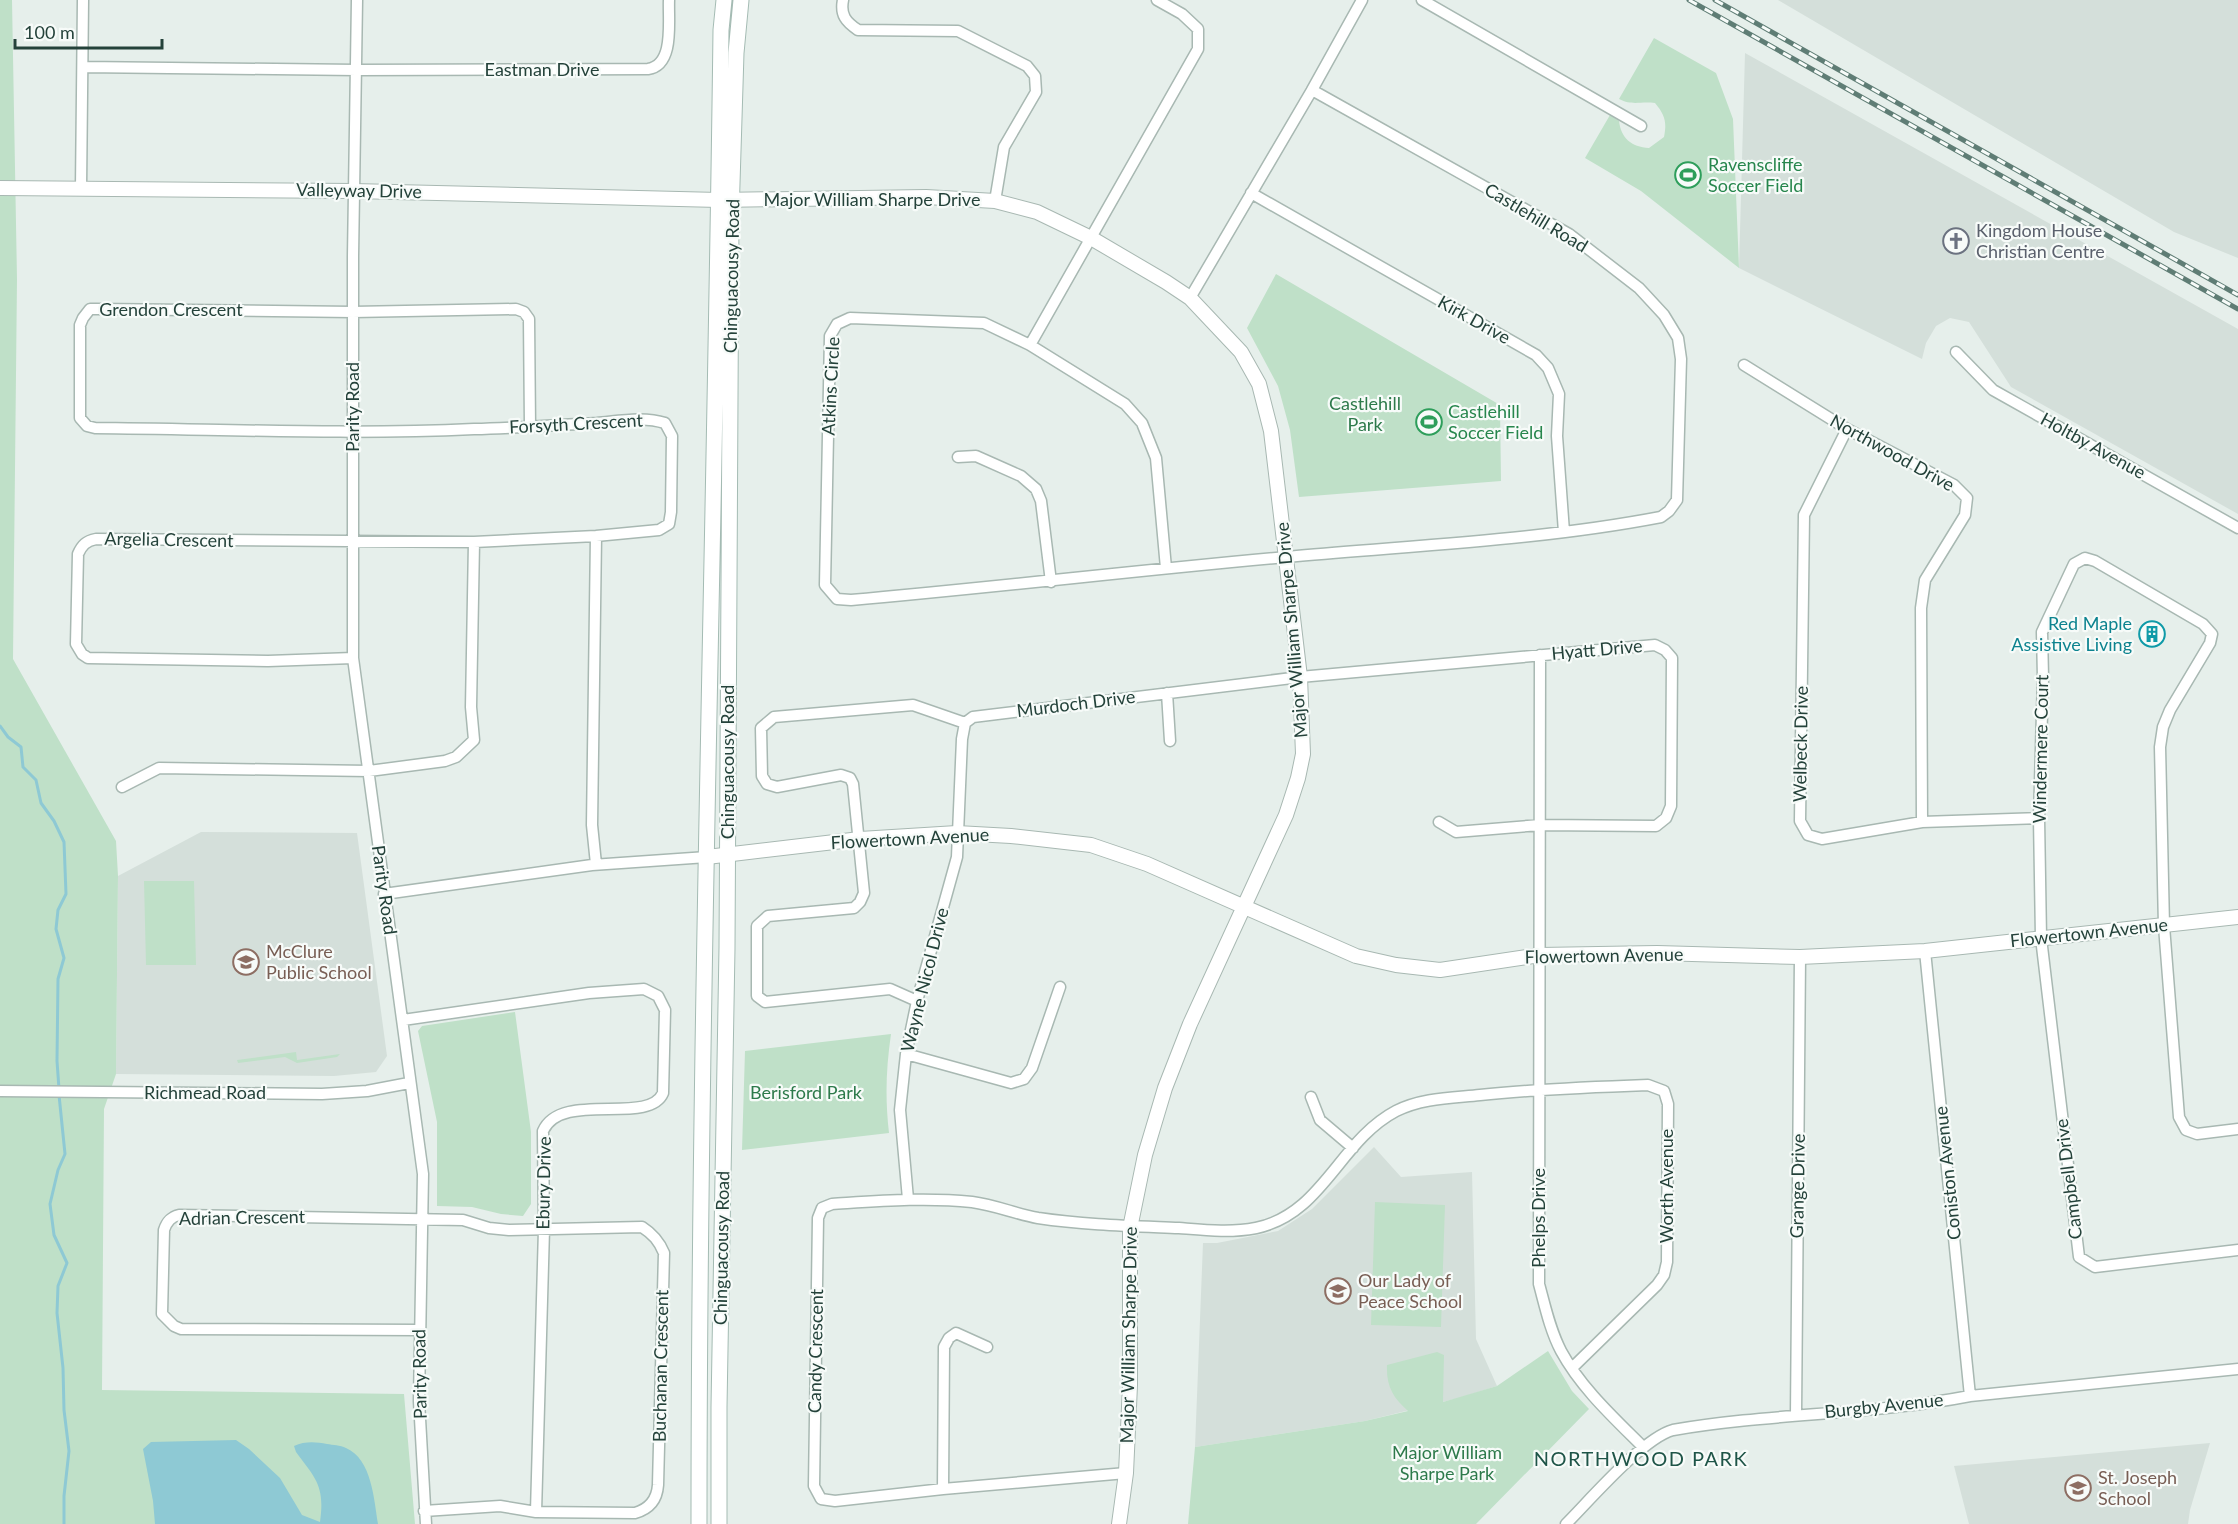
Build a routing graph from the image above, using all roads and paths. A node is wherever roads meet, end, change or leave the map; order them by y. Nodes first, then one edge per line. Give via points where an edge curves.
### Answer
1 (83, 0) edge
2 (357, 0) edge
3 (669, 0) edge
4 (724, 0) edge
5 (741, 0) edge
6 (843, 0) edge
7 (1157, 0) edge
8 (1362, 0) edge
9 (1422, 0) edge
10 (83, 67) junction
11 (357, 70) junction
12 (1312, 90) junction
13 (1641, 126) dead end
14 (0, 188) edge
15 (81, 188) junction
16 (353, 191) junction
17 (1251, 193) junction
18 (725, 200) junction
19 (994, 201) junction
20 (1091, 238) junction
21 (1190, 298) junction
22 (353, 312) junction
23 (1030, 345) junction
24 (1956, 352) dead end
25 (1744, 365) dead end
26 (530, 427) junction
27 (1847, 429) junction
28 (353, 431) junction
29 (958, 457) dead end
30 (2238, 528) edge
31 (1564, 532) junction
32 (596, 536) junction
33 (353, 542) junction
34 (474, 542) junction
35 (1287, 557) junction
36 (1166, 568) junction
37 (1051, 582) junction
38 (1540, 655) junction
39 (353, 658) junction
40 (1300, 676) junction
41 (1167, 693) junction
42 (965, 723) junction
43 (1170, 741) dead end
44 (369, 771) junction
45 (122, 787) dead end
46 (2039, 818) junction
47 (1439, 822) dead end
48 (1922, 822) junction
49 (1540, 825) junction
50 (957, 833) junction
51 (860, 839) junction
52 (727, 855) junction
53 (707, 857) junction
54 (596, 864) junction
55 (384, 894) junction
56 (1244, 906) junction
57 (2238, 917) edge
58 (2164, 926) junction
59 (2041, 938) junction
60 (1925, 951) junction
61 (1540, 955) junction
62 (1800, 957) junction
63 (1060, 987) dead end
64 (917, 1001) junction
65 (403, 1020) junction
66 (906, 1054) junction
67 (409, 1083) junction
68 (1539, 1089) junction
69 (0, 1091) edge
70 (1311, 1097) dead end
71 (2238, 1129) edge
72 (1353, 1148) junction
73 (908, 1199) junction
74 (421, 1219) junction
75 (1130, 1228) junction
76 (544, 1229) junction
77 (2238, 1250) edge
78 (419, 1330) junction
79 (987, 1347) dead end
80 (1572, 1368) junction
81 (2238, 1369) edge
82 (1970, 1396) junction
83 (1796, 1415) junction
84 (1643, 1448) junction
85 (1126, 1473) junction
86 (943, 1488) junction
87 (424, 1511) junction
88 (536, 1512) junction
89 (426, 1524) edge
90 (699, 1524) edge
91 (719, 1524) edge
92 (1119, 1524) edge
93 (1566, 1524) edge

1 - 10 street
2 - 11 street, Parity Road
3 - 11 street, Eastman Drive via 666,55 653,69
4 - 18 main road, Chinguacousy Road via 721,30
5 - 18 main road, Chinguacousy Road
6 - 19 street via 841,10 847,23 858,30 958,31 1027,66 1035,76 1036,92 1005,147
7 - 20 street via 1182,14 1198,29 1198,49
8 - 12 street
9 - 13 street
10 - 11 street, Eastman Drive
10 - 15 street
11 - 16 street, Parity Road
12 - 17 street
12 - 31 street, Castlehill Road via 1569,234 1639,288 1664,315 1678,338 1681,359 1677,501 1661,517
14 - 15 street, Valleyway Drive
15 - 16 street, Valleyway Drive
16 - 18 street, Valleyway Drive
16 - 22 street, Parity Road
17 - 21 street
17 - 31 street, Kirk Drive via 1536,356 1548,368 1559,394 1557,436
18 - 19 street, Major William Sharpe Drive via 926,197
18 - 52 main road, Chinguacousy Road
18 - 53 main road, Chinguacousy Road via 710,608
19 - 20 street, Major William Sharpe Drive via 1036,212
20 - 21 street, Major William Sharpe Drive
20 - 23 street
21 - 35 street, Major William Sharpe Drive via 1241,352 1258,384 1271,430
22 - 26 street via 524,312 529,319
22 - 28 street, Parity Road
22 - 28 street, Grendon Crescent via 90,309 80,325 79,411 83,423 95,428
23 - 36 street, Atkins Circle via 1125,404 1142,423 1156,458
23 - 37 street, Atkins Circle via 984,323 850,318 837,324 830,336 825,585 837,599 851,600
24 - 30 street, Holtby Avenue via 1993,390
25 - 27 street, Northwood Drive
26 - 28 street, Forsyth Crescent
26 - 32 street, Forsyth Crescent via 652,419 665,423 670,430 669,524 658,530
27 - 48 street, Northwood Drive via 1954,485 1967,498 1965,515 1925,580 1921,608
27 - 48 street, Welbeck Drive via 1804,515 1800,821 1808,835 1822,839
28 - 33 street, Parity Road
29 - 37 street via 976,456 1021,476 1036,489 1041,501
31 - 35 street, Castlehill Road
32 - 34 street, Forsyth Crescent
32 - 54 street via 592,825
33 - 34 street, Forsyth Crescent
33 - 39 street, Parity Road
33 - 39 street, Argelia Crescent via 89,540 78,554 76,644 88,658 99,659
34 - 44 street via 474,740 456,757 445,761
35 - 36 street, Atkins Circle
35 - 40 street, Major William Sharpe Drive
36 - 37 street, Atkins Circle
38 - 40 street, Hyatt Drive
38 - 49 street, Phelps Drive
38 - 49 street, Hyatt Drive via 1655,645 1672,658 1671,806 1666,818 1656,826
39 - 44 street, Parity Road
40 - 41 street, Murdoch Drive
40 - 56 street, Major William Sharpe Drive via 1303,754 1298,778 1286,815
41 - 42 street, Murdoch Drive via 973,717
41 - 43 street
42 - 50 street
42 - 51 street via 912,705 774,717 761,728 762,776 767,784 777,787 841,775 850,778
44 - 45 street via 159,768
44 - 55 street, Parity Road
46 - 48 street, Welbeck Drive
46 - 58 street, Windermere Court via 2042,632 2074,564 2085,558 2203,624 2212,634 2163,726 2160,747
46 - 59 street, Windermere Court
47 - 49 street via 1456,832
49 - 61 street, Phelps Drive
50 - 51 street, Flowertown Avenue
50 - 56 street, Flowertown Avenue via 1091,845 1148,864
50 - 64 street, Wayne Nicol Drive via 957,857
51 - 52 street, Flowertown Avenue
51 - 64 street via 864,893 854,908 768,916 757,926 757,996 765,1002 890,989
52 - 53 street, Flowertown Avenue
52 - 91 main road, Chinguacousy Road
53 - 54 street
53 - 90 main road, Chinguacousy Road
54 - 55 street
55 - 65 street, Parity Road
56 - 61 street, Flowertown Avenue via 1356,956 1396,965 1440,970
56 - 75 street, Major William Sharpe Drive via 1165,1088 1145,1155
57 - 58 street, Flowertown Avenue
58 - 59 street, Flowertown Avenue
58 - 71 street via 2178,1117 2186,1130 2198,1134
59 - 60 street, Flowertown Avenue
59 - 77 street, Campbell Drive via 2079,1257 2095,1267
60 - 62 street, Flowertown Avenue
60 - 82 street, Coniston Avenue
61 - 62 street, Flowertown Avenue
61 - 68 street, Phelps Drive
62 - 83 street, Grange Drive
63 - 66 street via 1032,1068 1024,1079 1011,1083
64 - 66 street, Wayne Nicol Drive
65 - 67 street, Parity Road
65 - 76 street, Ebury Drive via 612,991 644,989 663,1002 663,1093 657,1103 563,1113 546,1125
66 - 73 street, Wayne Nicol Drive via 900,1110
67 - 69 street, Richmead Road via 322,1094
67 - 74 street, Parity Road via 423,1174
68 - 72 street, Candy Crescent via 1424,1100 1396,1112
68 - 80 street, Phelps Drive via 1539,1284 1548,1319
68 - 80 street, Worth Avenue via 1648,1085 1664,1091 1668,1104 1664,1275
70 - 72 street via 1320,1119
72 - 75 street, Candy Crescent via 1306,1203 1277,1222 1234,1230
73 - 75 street, Candy Crescent via 974,1203 1038,1218
73 - 86 street, Candy Crescent via 832,1204 822,1208 818,1218 814,1486 821,1499 835,1501
74 - 76 street, Buchanan Crescent via 463,1220 509,1230
74 - 78 street, Parity Road
74 - 78 street, Adrian Crescent via 179,1215 169,1220 164,1230 162,1314 182,1329
75 - 85 street, Major William Sharpe Drive
76 - 88 street, Ebury Drive
76 - 88 street, Buchanan Crescent via 642,1227 660,1242 664,1253 658,1485 654,1500 635,1513
78 - 87 street, Parity Road
79 - 86 street via 956,1333 944,1347
80 - 84 street, Phelps Drive
81 - 82 street, Burgby Avenue
82 - 83 street, Burgby Avenue
83 - 84 street, Burgby Avenue via 1673,1430
84 - 93 street, Burgby Avenue
85 - 86 street, Candy Crescent
85 - 92 street, Major William Sharpe Drive
87 - 88 street, Buchanan Crescent via 500,1506
87 - 89 street, Parity Road

